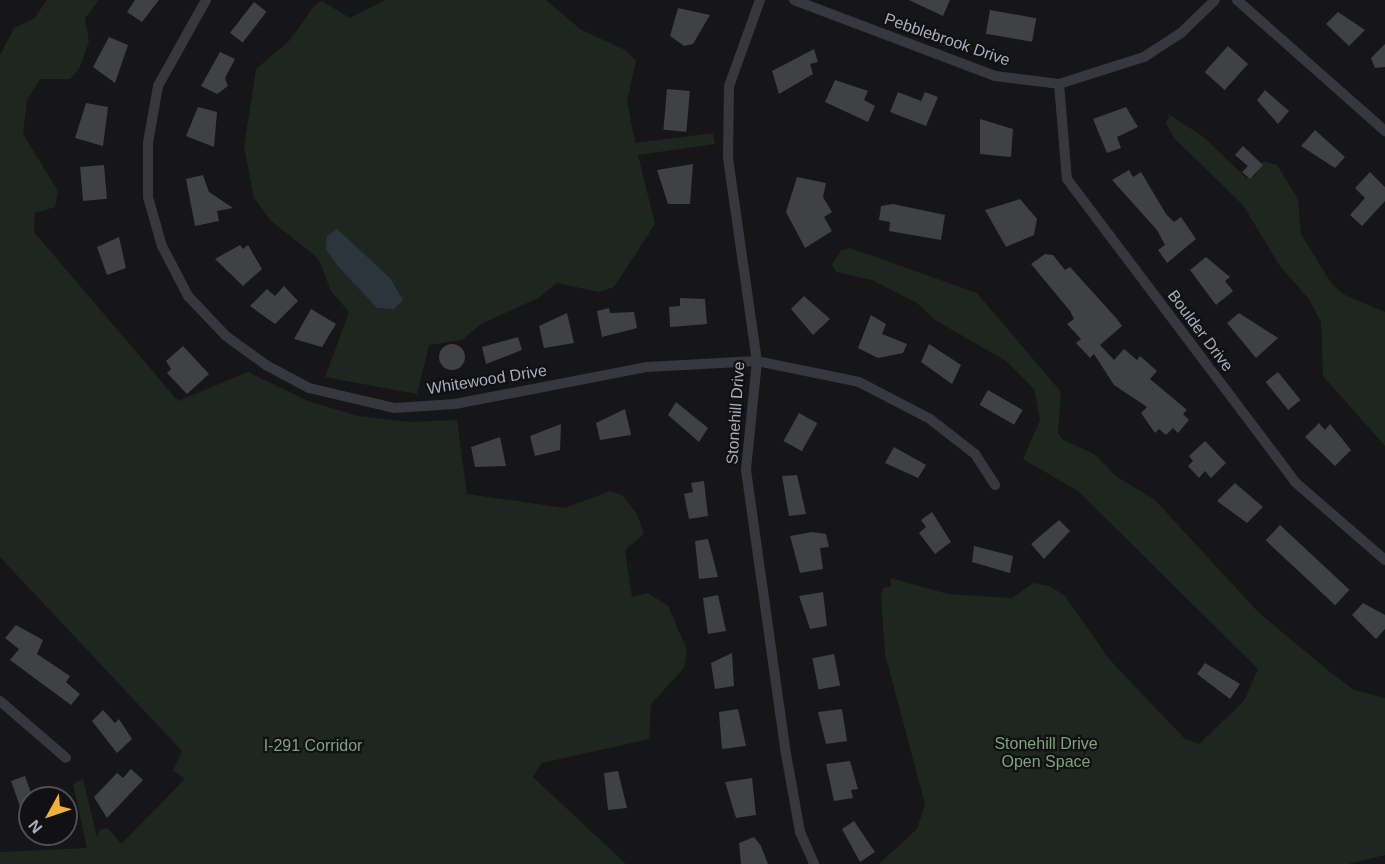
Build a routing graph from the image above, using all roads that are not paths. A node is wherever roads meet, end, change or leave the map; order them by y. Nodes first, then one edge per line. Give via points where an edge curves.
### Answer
1 (206, 0) edge
2 (760, 0) edge
3 (794, 0) edge
4 (1215, 0) edge
5 (1237, 0) edge
6 (1059, 84) junction
7 (1385, 131) edge
8 (757, 361) junction
9 (995, 485) dead end
10 (1385, 560) edge
11 (0, 701) edge
12 (66, 758) dead end
13 (814, 864) edge

1 - 8 street, Whitewood Drive via 158,86 148,143 148,197 162,246 188,296 226,336 266,365 309,388 394,408 455,404 647,367
2 - 8 street, Stonehill Drive via 729,86 728,158
3 - 6 street, Pebblebrook Drive via 995,76
4 - 6 street, Pebblebrook Drive via 1181,33 1144,57
5 - 7 street
6 - 10 street, Boulder Drive via 1067,179 1295,482
8 - 9 street, Whitewood Drive via 859,382 930,419 975,454
8 - 13 street, Stonehill Drive via 746,470 786,754 800,832
11 - 12 street

